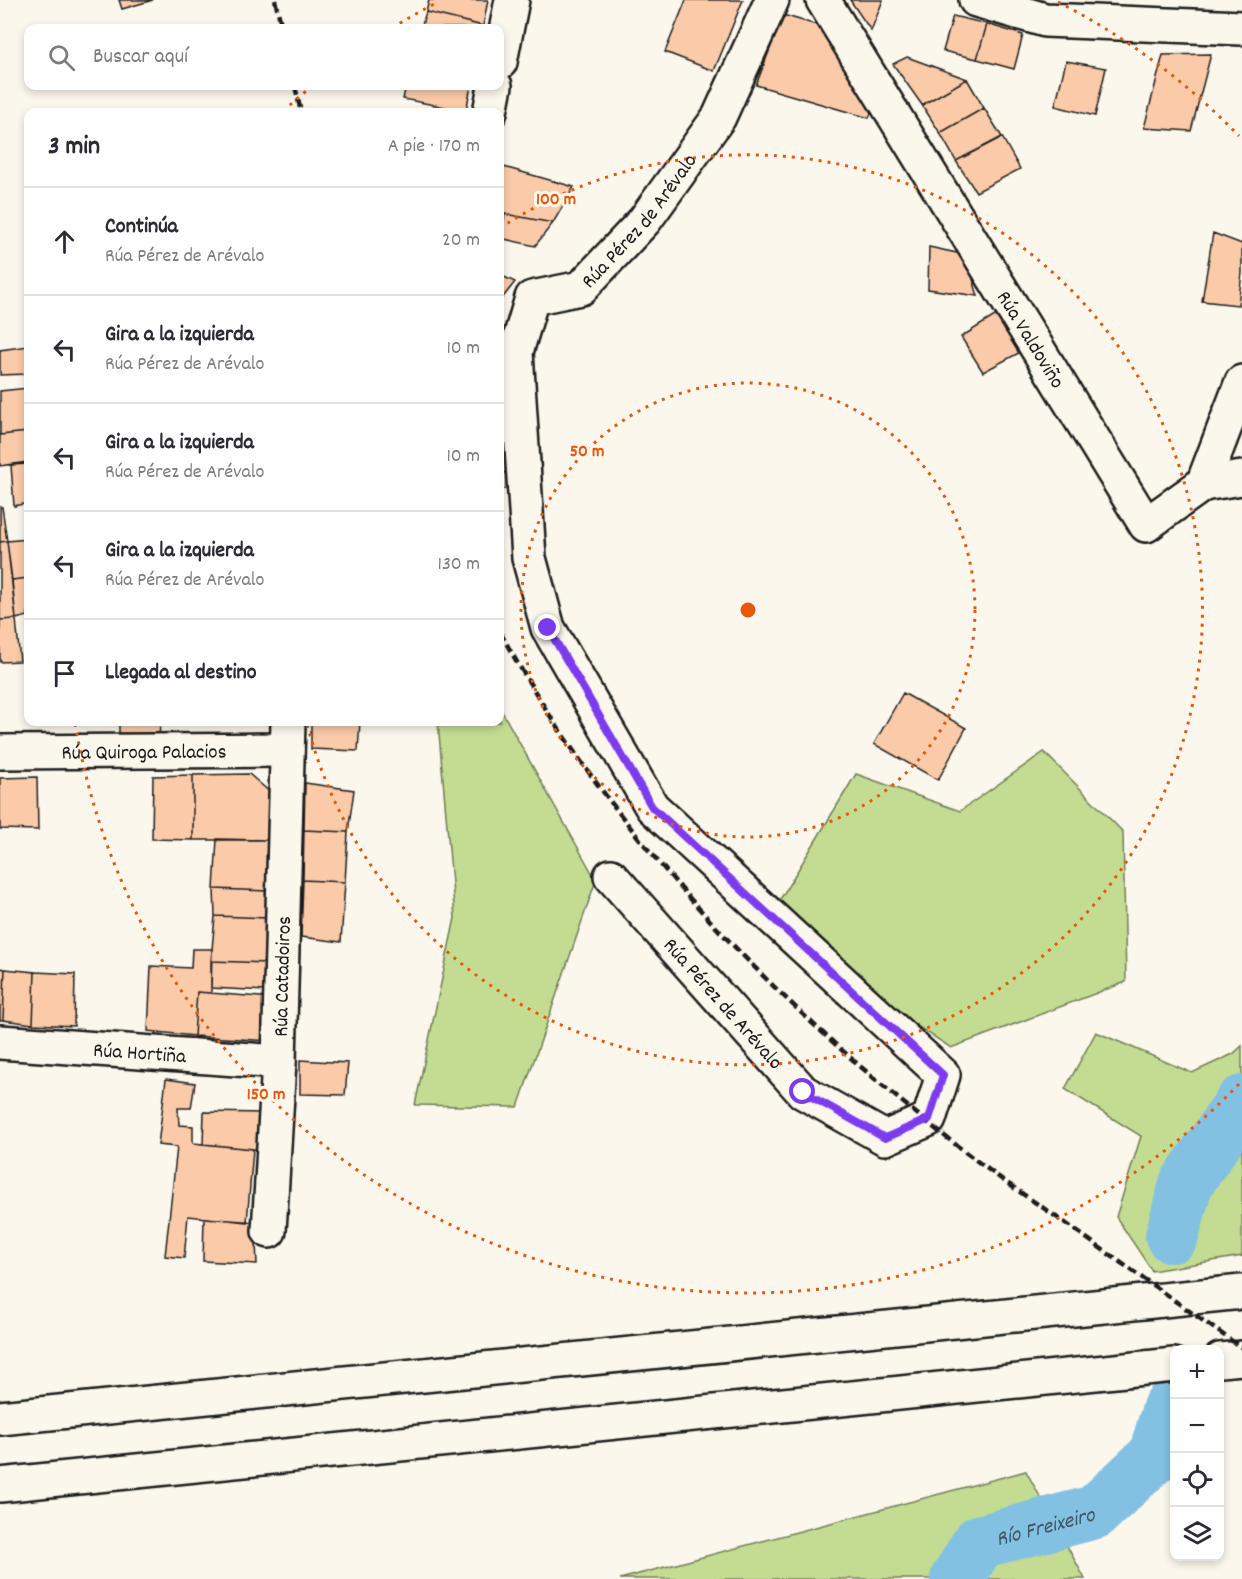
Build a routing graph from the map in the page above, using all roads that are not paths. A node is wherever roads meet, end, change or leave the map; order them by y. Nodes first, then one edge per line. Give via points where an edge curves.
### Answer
1 (512, 0) edge
2 (772, 0) edge
3 (823, 0) edge
4 (976, 0) edge
5 (1242, 28) edge
6 (504, 41) edge
7 (494, 90) edge
8 (490, 108) edge
9 (1242, 381) edge
10 (1242, 478) edge
11 (1203, 484) junction
12 (287, 736) edge
13 (0, 752) edge
14 (611, 876) dead end
15 (0, 1042) edge
16 (279, 1062) junction
17 (269, 1231) dead end
18 (1242, 1292) edge
19 (1242, 1358) edge
20 (1224, 1360) edge
21 (1170, 1365) edge
22 (0, 1418) edge
23 (0, 1485) edge

1 - 6 main road
2 - 14 main road, Rúa Pérez de Arévalo via 719,117 645,220 582,288 532,298 516,352 529,558 548,628 652,807 943,1075 929,1119 885,1138 803,1092
3 - 11 main road, Rúa Valdoviño via 1146,525
4 - 5 main road via 1045,20
7 - 8 main road
9 - 11 main road
10 - 11 main road
12 - 13 main road, Rúa Quiroga Palacios
12 - 16 main road, Rúa Catadoiros
15 - 16 main road, Rúa Hortiña
16 - 17 main road, Rúa Catadoiros
18 - 22 main road
19 - 20 main road
21 - 23 main road

